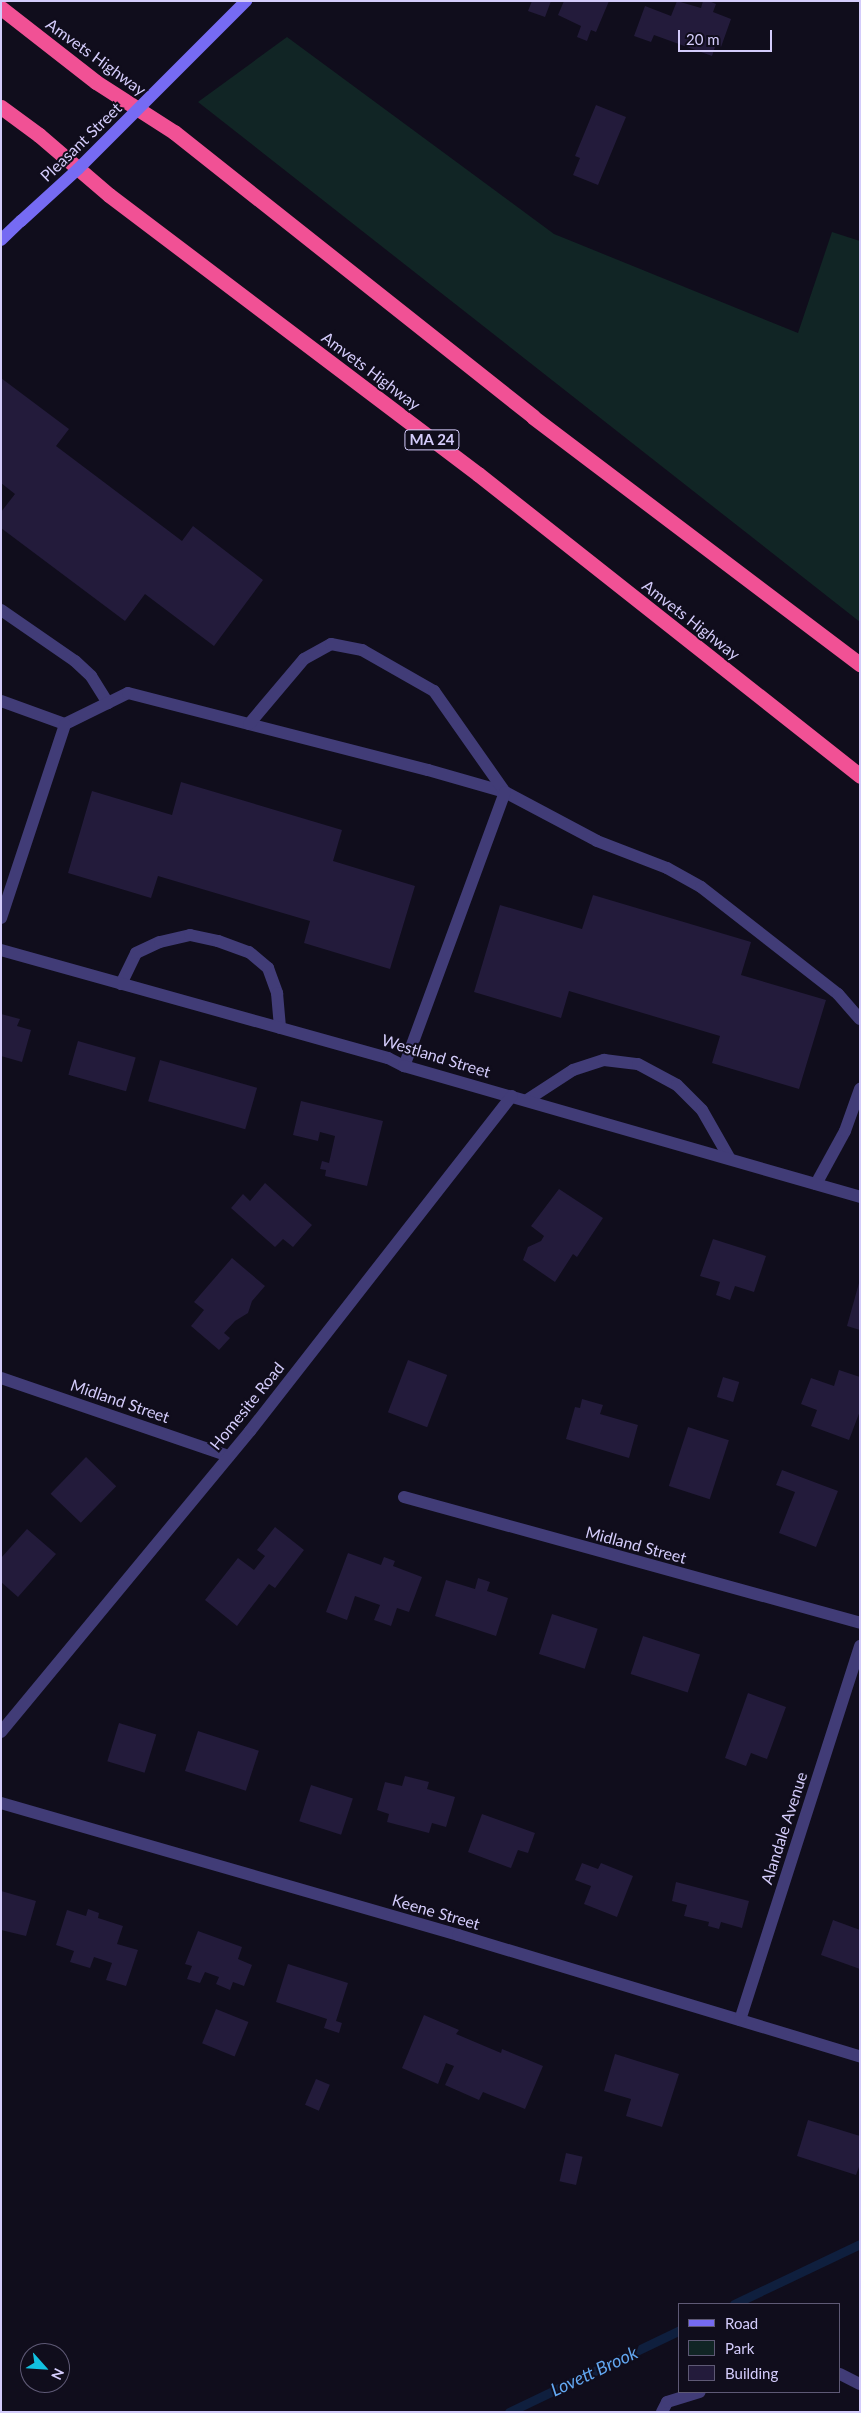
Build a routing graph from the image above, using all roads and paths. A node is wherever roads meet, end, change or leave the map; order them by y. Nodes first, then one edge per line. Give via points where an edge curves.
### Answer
1 (246, 1) edge
2 (1, 8) edge
3 (1, 107) edge
4 (1, 240) edge
5 (1, 610) edge
6 (860, 664) edge
7 (1, 701) edge
8 (108, 703) junction
9 (64, 724) junction
10 (250, 724) junction
11 (860, 776) edge
12 (505, 792) junction
13 (1, 918) edge
14 (1, 950) edge
15 (121, 984) junction
16 (860, 1019) edge
17 (280, 1028) junction
18 (404, 1066) junction
19 (860, 1089) edge
20 (512, 1096) junction
21 (527, 1100) junction
22 (730, 1160) junction
23 (816, 1184) junction
24 (860, 1197) edge
25 (1, 1378) edge
26 (229, 1456) junction
27 (404, 1497) dead end
28 (860, 1623) edge
29 (860, 1646) edge
30 (1, 1732) edge
31 (1, 1803) edge
32 (740, 2020) junction
33 (860, 2056) edge
34 (841, 2374) edge
35 (860, 2384) edge
36 (696, 2393) edge
37 (662, 2412) edge

1 - 4 main road, Pleasant Street, bridge via 78,169
2 - 6 highway, Amvets Highway via 96,82 174,132 533,417
3 - 11 highway, Amvets Highway / MA 24 via 109,195 478,474
5 - 8 street via 75,661 91,676
7 - 9 street
8 - 9 street
8 - 10 street via 128,693
9 - 13 street
10 - 12 street
10 - 12 street via 304,659 331,644 362,650 434,691
12 - 16 street via 596,842 667,868 701,887 838,994
12 - 18 street
14 - 15 street, Westland Street
15 - 17 street, Westland Street
15 - 17 street via 136,953 160,942 190,935 218,941 249,952 268,968 277,992
17 - 18 street, Westland Street via 388,1058
18 - 20 street, Westland Street
19 - 23 street via 845,1131
20 - 21 street, Westland Street
20 - 26 street, Homesite Road
21 - 22 street, Westland Street
21 - 22 street via 573,1070 597,1062 638,1064 677,1085 702,1110
22 - 23 street, Westland Street
23 - 24 street, Westland Street
25 - 26 street, Midland Street
26 - 30 street, Homesite Road
27 - 28 street, Midland Street
29 - 32 street, Alandale Avenue
31 - 32 street, Keene Street
32 - 33 street, Keene Street
34 - 35 street
36 - 37 street via 667,2402

